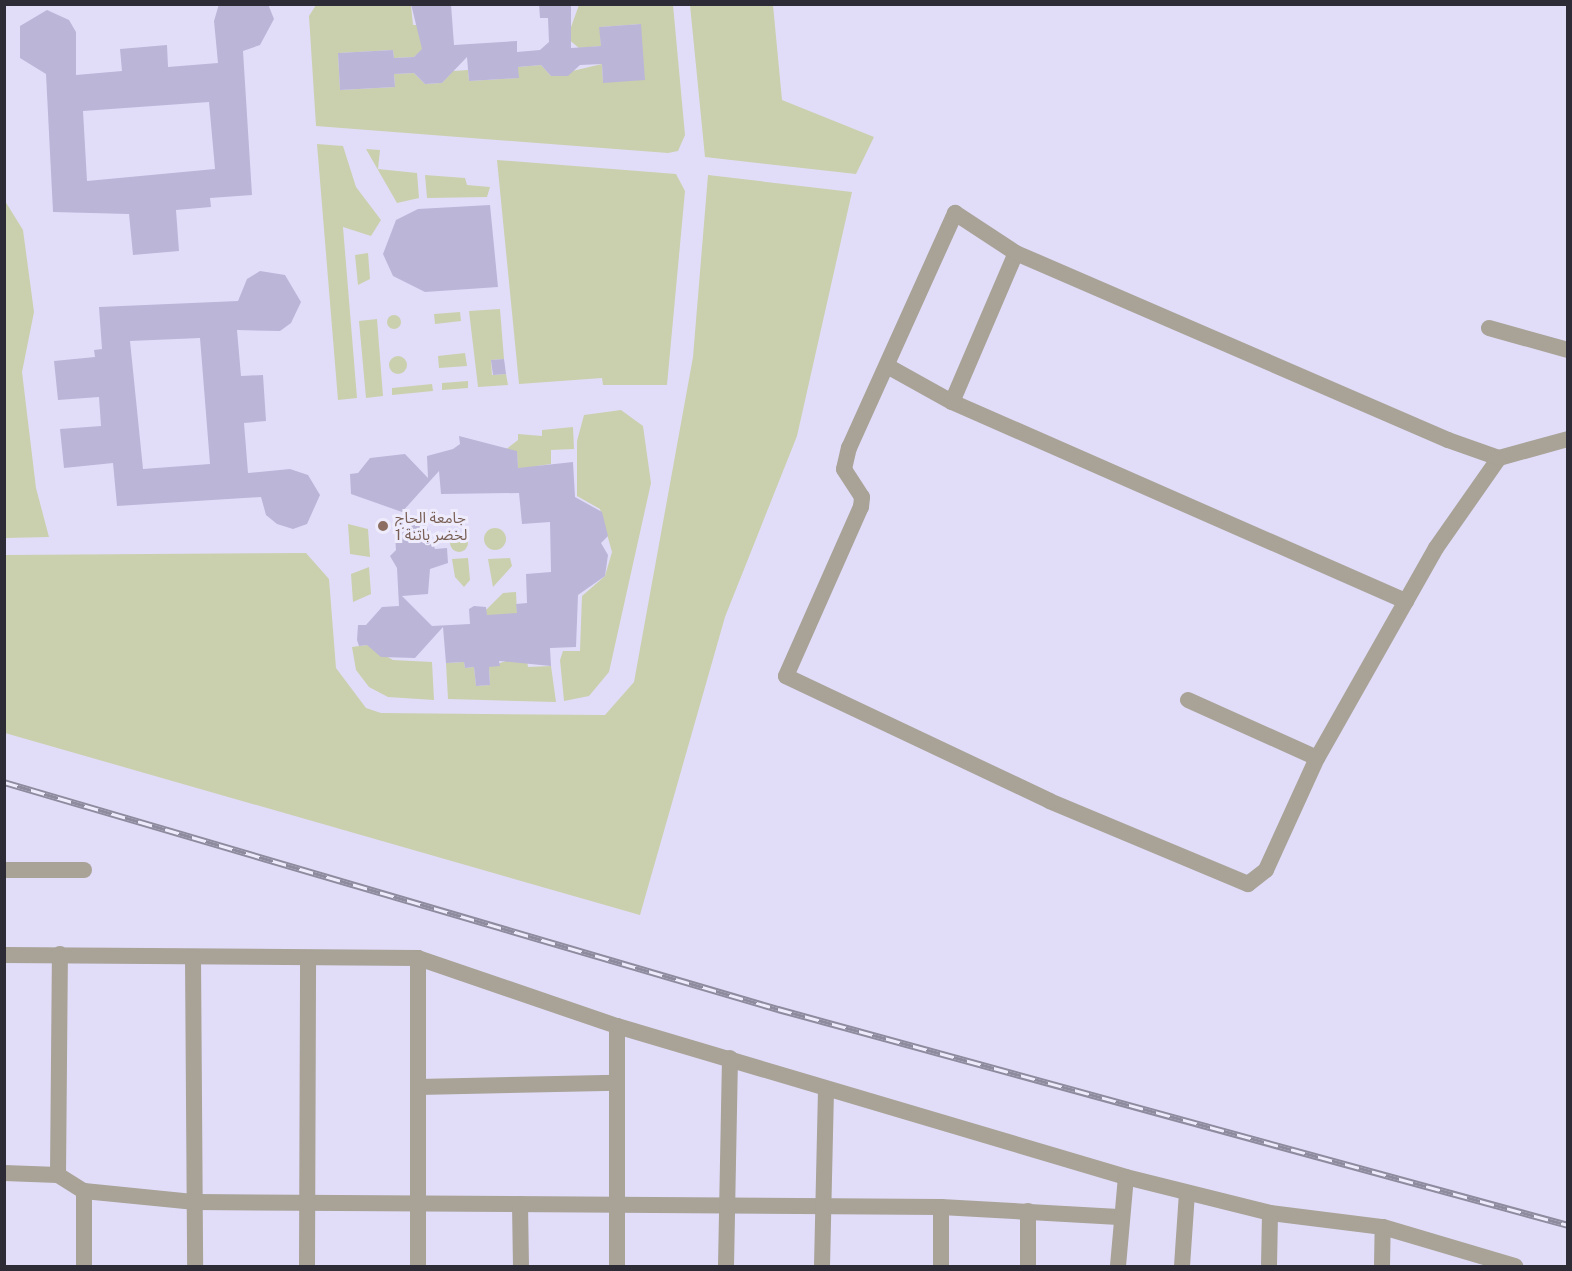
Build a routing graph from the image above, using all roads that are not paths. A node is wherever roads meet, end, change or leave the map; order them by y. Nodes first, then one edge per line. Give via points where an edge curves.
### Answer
1 (1016, 253) junction
2 (1489, 328) dead end
3 (1568, 350) edge
4 (889, 367) junction
5 (952, 402) junction
6 (1568, 439) edge
7 (1499, 458) junction
8 (1406, 601) junction
9 (1188, 700) dead end
10 (1317, 758) junction
11 (4, 870) edge
12 (84, 870) dead end
13 (60, 954) junction
14 (4, 955) edge
15 (193, 957) junction
16 (308, 958) junction
17 (418, 958) junction
18 (617, 1026) junction
19 (730, 1058) junction
20 (617, 1083) junction
21 (418, 1087) junction
22 (826, 1090) junction
23 (4, 1173) edge
24 (58, 1175) junction
25 (1126, 1177) junction
26 (84, 1191) junction
27 (1187, 1193) junction
28 (195, 1202) junction
29 (307, 1203) junction
30 (418, 1203) junction
31 (618, 1203) junction
32 (520, 1204) junction
33 (726, 1204) junction
34 (823, 1207) junction
35 (942, 1207) junction
36 (1028, 1211) junction
37 (1270, 1213) junction
38 (1119, 1217) junction
39 (1383, 1227) junction
40 (84, 1266) edge
41 (195, 1266) edge
42 (307, 1266) edge
43 (418, 1266) edge
44 (520, 1266) edge
45 (617, 1266) edge
46 (726, 1266) edge
47 (822, 1266) edge
48 (941, 1266) edge
49 (1028, 1266) edge
50 (1118, 1266) edge
51 (1182, 1266) edge
52 (1269, 1266) edge
53 (1382, 1266) edge
54 (1515, 1266) edge

1 - 4 street via 955,213
1 - 5 street
1 - 7 street
2 - 3 street
4 - 5 street
4 - 10 street via 849,448 844,469 861,497 861,507 786,668 791,682 1248,884 1266,870
5 - 8 street
6 - 7 street
7 - 8 street
8 - 10 street
9 - 10 street
11 - 12 street
13 - 14 street
13 - 15 street
13 - 24 street
15 - 16 street
15 - 28 street
16 - 17 street
16 - 29 street
17 - 18 street
17 - 21 street
18 - 19 street
18 - 20 street
19 - 22 street
19 - 33 street
20 - 21 street
20 - 31 street
21 - 30 street
22 - 25 street
22 - 34 street
23 - 24 street
24 - 26 street
25 - 27 street
25 - 38 street
26 - 28 street
26 - 40 street
27 - 37 street
27 - 51 street
28 - 29 street
28 - 41 street
29 - 30 street
29 - 42 street
30 - 32 street
30 - 43 street
31 - 32 street
31 - 33 street
31 - 45 street
32 - 44 street
33 - 34 street
33 - 46 street
34 - 35 street
34 - 47 street
35 - 36 street
35 - 48 street
36 - 38 street
36 - 49 street
37 - 39 street
37 - 52 street
38 - 50 street
39 - 53 street
39 - 54 street

